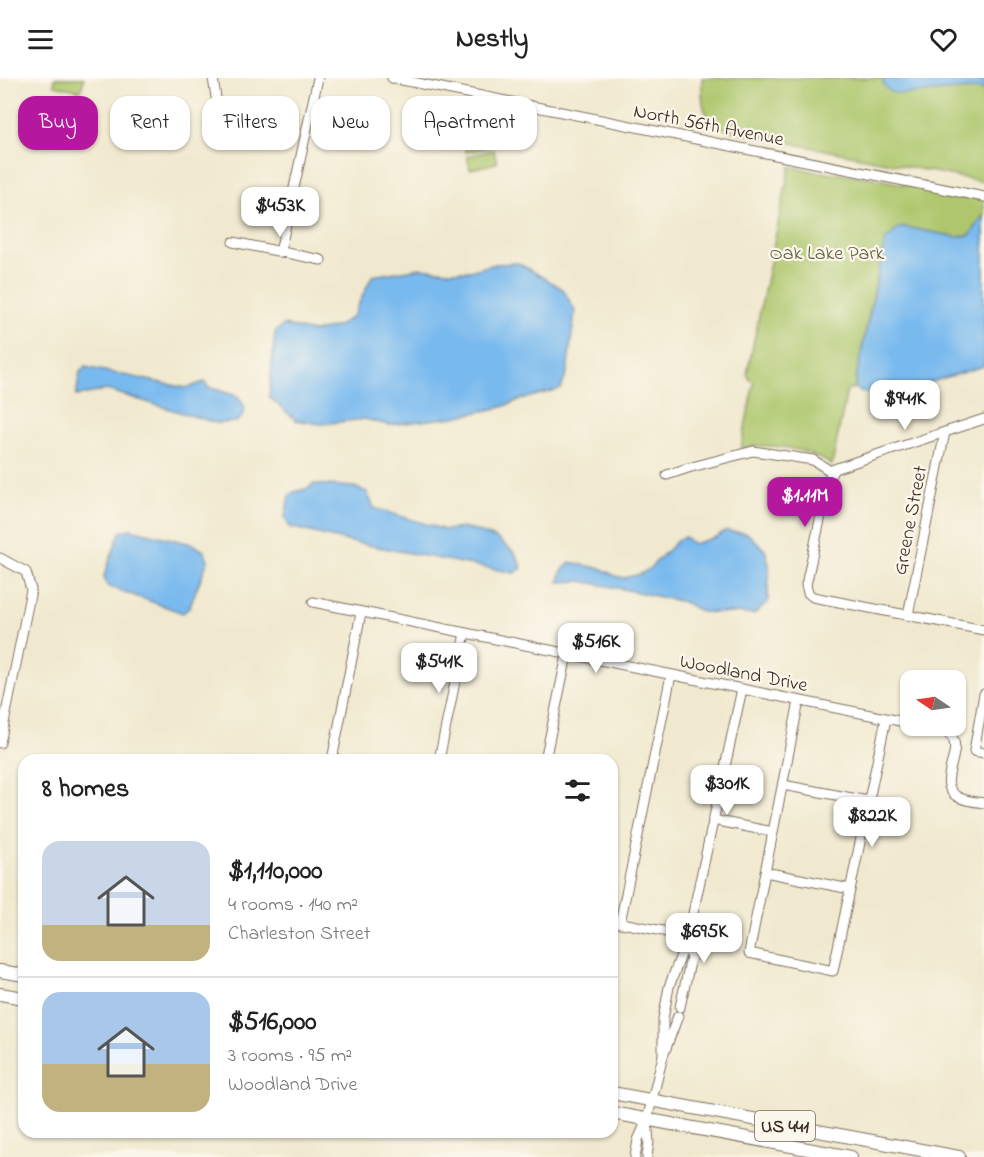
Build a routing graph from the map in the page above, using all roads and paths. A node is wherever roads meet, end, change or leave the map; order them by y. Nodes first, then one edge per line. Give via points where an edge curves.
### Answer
1 (213, 78) edge
2 (318, 78) edge
3 (392, 78) edge
4 (216, 96) edge
5 (984, 197) edge
6 (233, 242) dead end
7 (280, 252) junction
8 (321, 260) dead end
9 (984, 419) edge
10 (945, 432) junction
11 (833, 471) junction
12 (668, 476) dead end
13 (0, 558) edge
14 (313, 602) dead end
15 (361, 613) junction
16 (908, 615) junction
17 (984, 630) edge
18 (465, 633) junction
19 (567, 655) junction
20 (670, 675) junction
21 (742, 689) junction
22 (984, 694) edge
23 (800, 701) junction
24 (886, 719) junction
25 (900, 721) edge
26 (951, 736) edge
27 (0, 743) edge
28 (984, 753) edge
29 (333, 754) edge
30 (440, 754) edge
31 (546, 754) edge
32 (783, 785) junction
33 (868, 801) junction
34 (984, 803) edge
35 (712, 820) junction
36 (773, 831) junction
37 (765, 872) junction
38 (850, 889) junction
39 (618, 913) edge
40 (618, 922) edge
41 (688, 936) junction
42 (0, 970) edge
43 (18, 974) edge
44 (0, 994) edge
45 (668, 995) junction
46 (18, 997) edge
47 (680, 1007) junction
48 (663, 1056) junction
49 (618, 1095) edge
50 (650, 1101) junction
51 (618, 1114) edge
52 (647, 1120) junction
53 (635, 1157) edge
54 (647, 1157) edge
55 (851, 1157) edge
56 (958, 1157) edge

1 - 4 street
2 - 7 street
3 - 5 street, North 56th Avenue
6 - 7 street
7 - 8 street
9 - 10 street
10 - 11 street
10 - 16 street, Greene Street
11 - 12 street via 813,460 753,451
11 - 16 street via 806,585 808,593
13 - 27 street via 26,572 31,590
14 - 15 street, Woodland Drive
15 - 18 street, Woodland Drive
15 - 29 street
16 - 17 street
18 - 19 street, Woodland Drive
18 - 30 street
19 - 20 street, Woodland Drive
19 - 31 street
20 - 21 street, Woodland Drive
20 - 39 street
21 - 23 street, Woodland Drive
21 - 35 street
22 - 28 street via 974,751
23 - 24 street, Woodland Drive
23 - 32 street
24 - 25 street, Woodland Drive
24 - 33 street
26 - 34 street via 955,745 948,779 951,791 960,798
32 - 33 street
32 - 36 street
33 - 38 street
35 - 36 street
35 - 41 street
36 - 37 street
37 - 38 street
37 - 38 street via 749,953 833,971
40 - 41 street
41 - 45 street
41 - 47 street via 691,958
42 - 43 main road
44 - 46 main road
45 - 47 street
45 - 48 street via 663,1019
47 - 48 street
48 - 50 street
49 - 50 main road, US 441
50 - 52 street
50 - 56 main road, US 441
51 - 52 main road, US 441
52 - 53 street
52 - 54 street
52 - 55 main road, US 441

